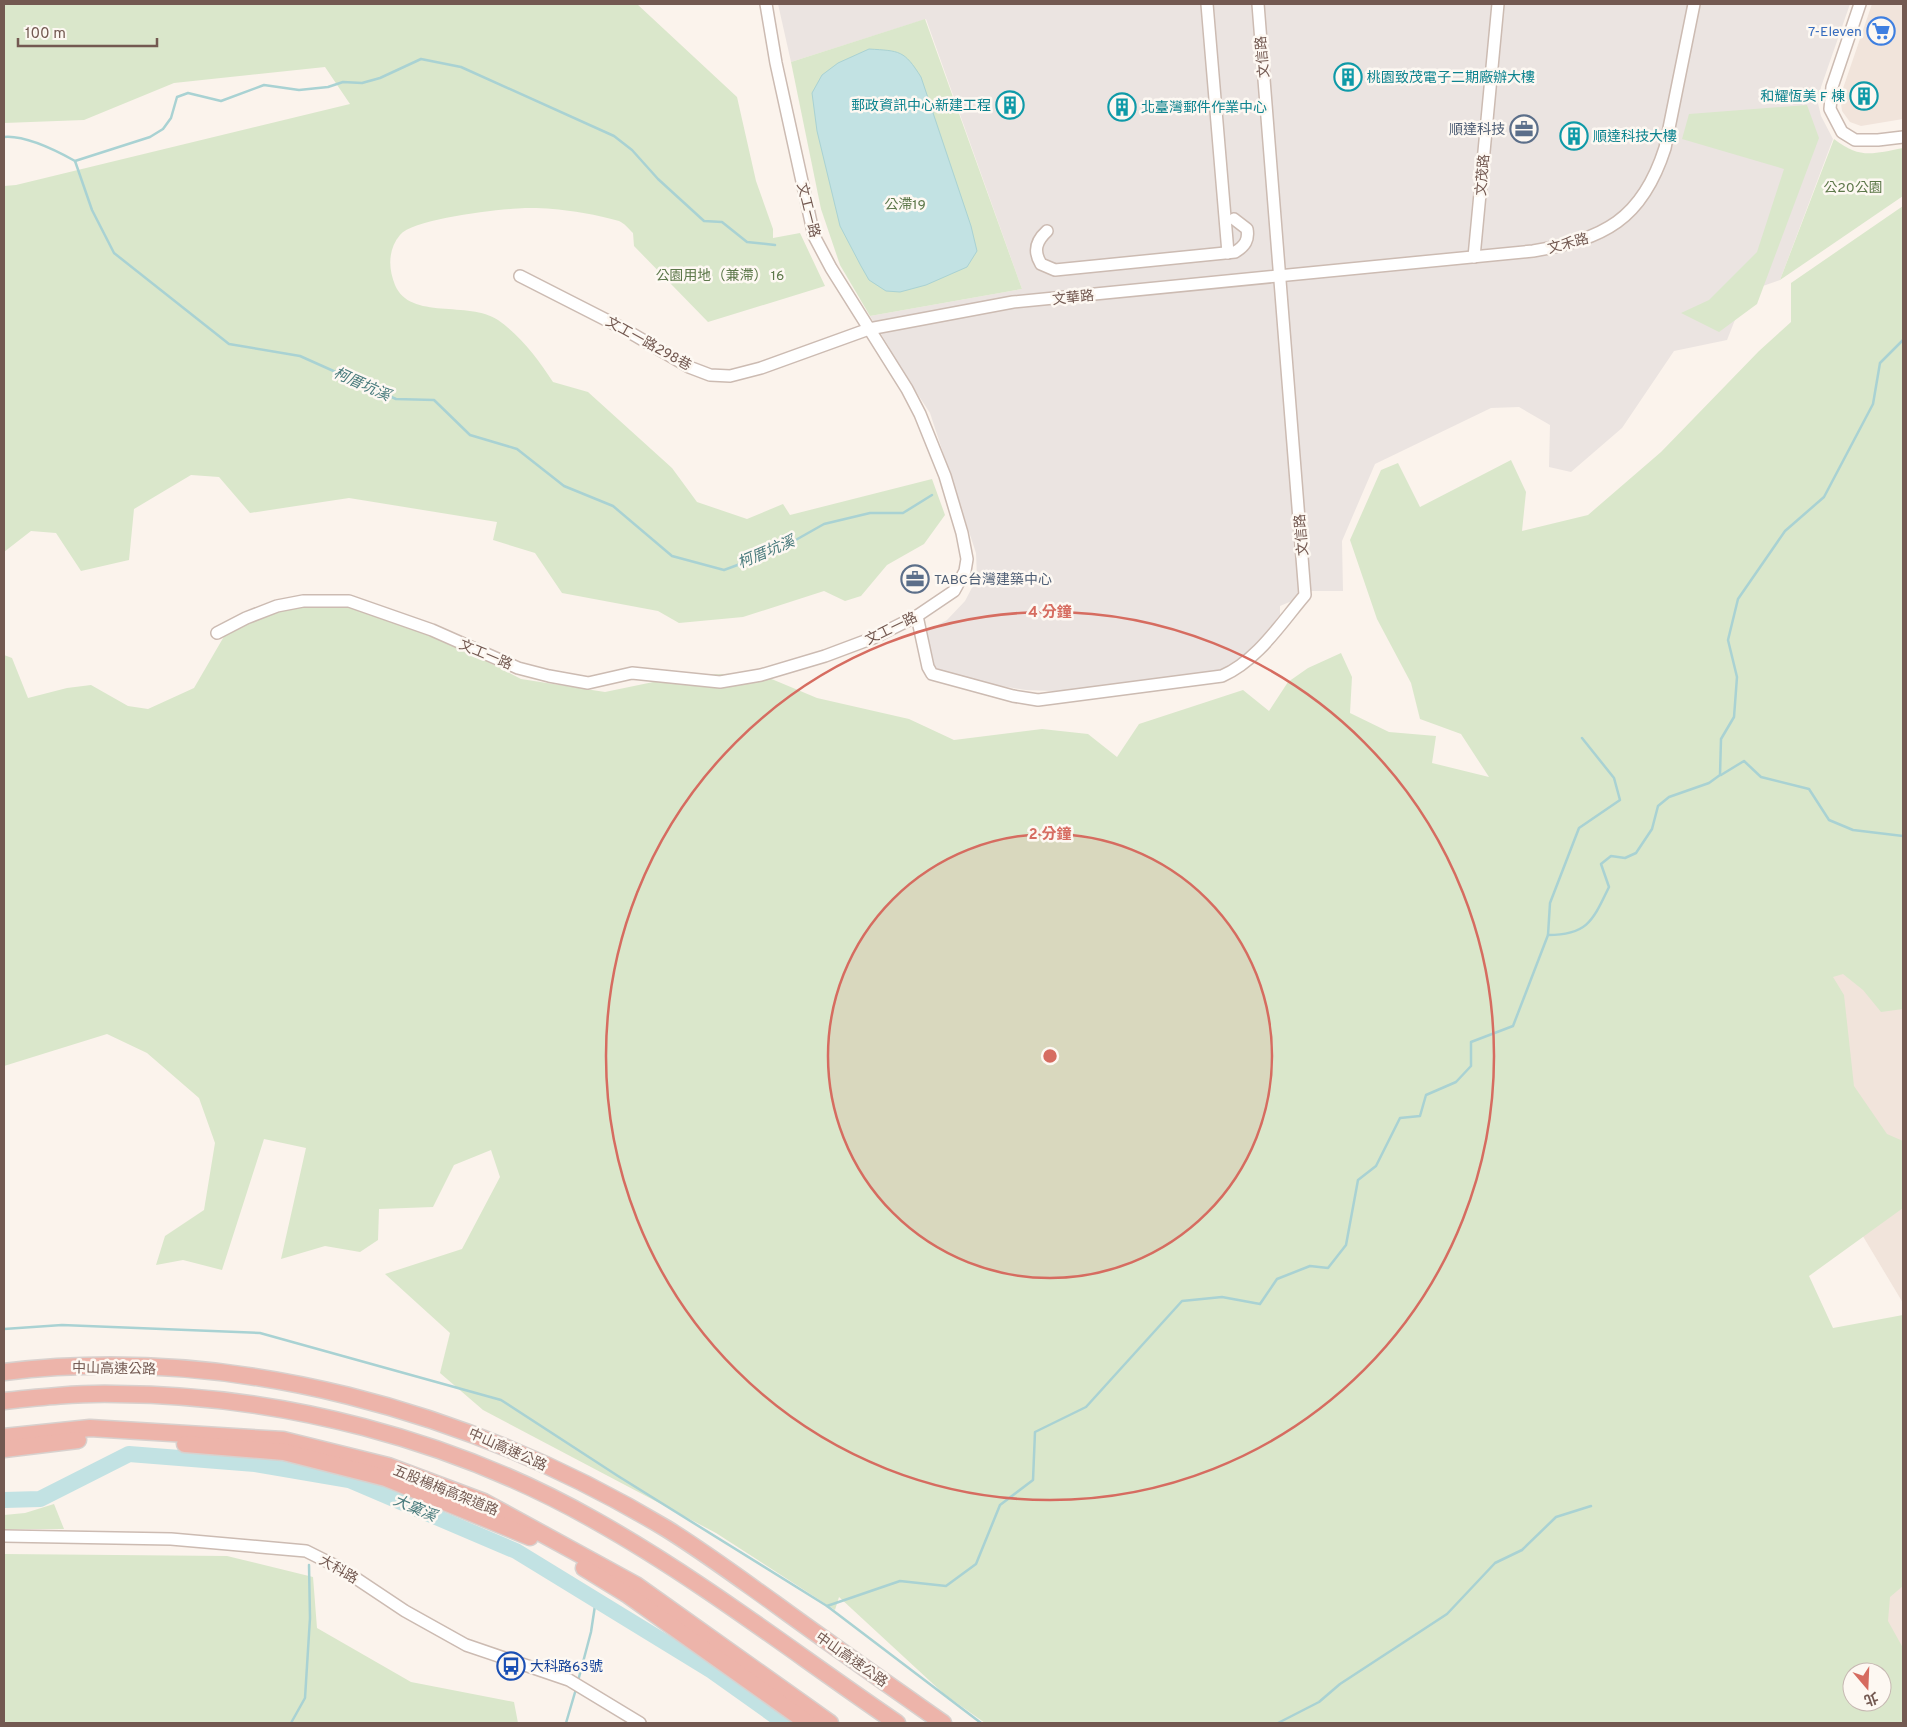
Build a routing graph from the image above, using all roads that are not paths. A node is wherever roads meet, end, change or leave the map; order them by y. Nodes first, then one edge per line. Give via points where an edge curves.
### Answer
1 (766, 4) edge
2 (1207, 4) edge
3 (1258, 4) edge
4 (1498, 4) edge
5 (1694, 4) edge
6 (1860, 4) edge
7 (1903, 137) edge
8 (1234, 219) dead end
9 (1047, 232) dead end
10 (1228, 253) junction
11 (1474, 257) junction
12 (520, 276) dead end
13 (1280, 276) junction
14 (868, 329) junction
15 (917, 616) junction
16 (217, 633) dead end
17 (4, 1372) edge
18 (4, 1401) edge
19 (4, 1437) edge
20 (4, 1449) edge
21 (4, 1536) edge
22 (640, 1723) edge
23 (808, 1723) edge
24 (830, 1723) edge
25 (897, 1723) edge
26 (943, 1723) edge

1 - 14 street, 文工一路 via 814,236
2 - 10 street
3 - 13 street, 文信路
4 - 11 street, 文茂路
5 - 11 street, 文禾路 via 1658,169 1645,192 1621,220 1597,235 1567,245
6 - 7 street via 1829,97 1830,109 1842,132 1855,140
8 - 10 street via 1247,229 1247,242 1242,248
9 - 10 street via 1036,244 1036,251 1041,264 1055,270
11 - 13 street, 文禾路
12 - 14 street, 文工一路298巷 via 624,329 689,367 710,375 730,376 761,368
13 - 14 street, 文華路 via 1013,302
13 - 15 street, 文信路 via 1305,595 1251,657 1230,672 1213,678 1038,700 932,674
14 - 15 street, 文工一路 via 920,414 944,476 965,546 965,571 954,591
15 - 16 street, 文工一路 via 873,638 825,656 761,675 720,682 632,673 588,683 549,676 518,668 432,630 349,601 303,601 278,606
17 - 26 highway, 中山高速公路 via 121,1366 208,1371 298,1384 369,1401 470,1432 597,1490 668,1530
18 - 25 highway, 中山高速公路 via 116,1394 228,1401 296,1411 411,1440 526,1484 595,1520 665,1563
19 - 24 highway, 五股楊梅高架道路 via 90,1428 283,1440 388,1466 484,1502 636,1585
20 - 23 highway, 五股楊梅高架道路 via 88,1439 171,1443 284,1452 386,1478 537,1540 628,1595
21 - 22 street, 大科路 via 171,1539 306,1551 342,1568 405,1611 466,1645 569,1680

